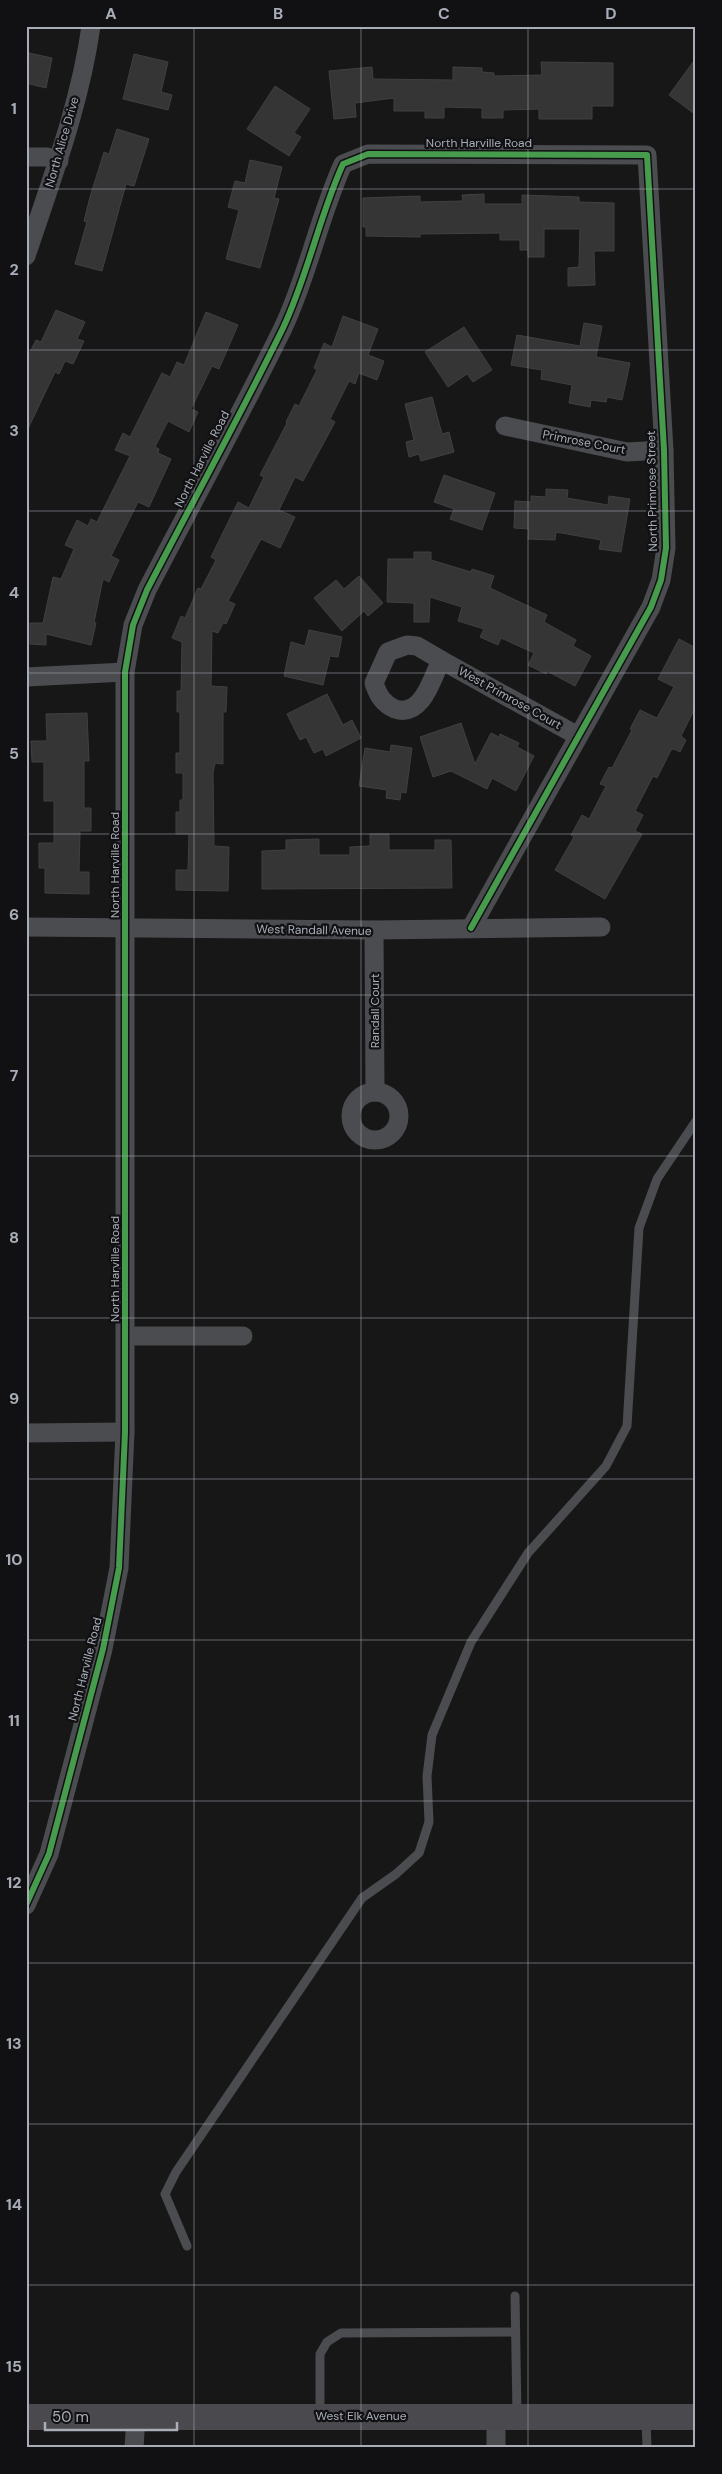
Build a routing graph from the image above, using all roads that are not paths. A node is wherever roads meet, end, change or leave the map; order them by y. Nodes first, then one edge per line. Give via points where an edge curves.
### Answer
1 (91, 26) edge
2 (647, 155) joint
3 (26, 157) edge
4 (59, 161) junction
5 (26, 256) edge
6 (505, 426) dead end
7 (664, 450) junction
8 (441, 660) dead end
9 (126, 672) junction
10 (26, 677) edge
11 (578, 736) junction
12 (127, 927) junction
13 (601, 927) dead end
14 (26, 928) edge
15 (472, 928) junction
16 (374, 930) junction
17 (375, 1092) dead end
18 (696, 1121) edge
19 (126, 1336) junction
20 (243, 1336) dead end
21 (26, 1432) edge
22 (126, 1432) junction
23 (26, 1904) edge
24 (187, 2246) dead end
25 (515, 2296) dead end
26 (515, 2332) junction
27 (26, 2416) edge
28 (136, 2416) junction
29 (320, 2416) junction
30 (507, 2416) junction
31 (646, 2417) junction
32 (696, 2417) edge
33 (134, 2448) edge
34 (496, 2448) edge
35 (647, 2448) edge

1 - 4 street, North Alice Drive
2 - 7 street, North Primrose Street
2 - 9 street, North Harville Road via 368,154 343,164 283,327 147,590 133,625
3 - 4 street
4 - 5 street, North Alice Drive
6 - 7 street, Primrose Court via 627,452
7 - 11 street, North Primrose Street via 666,548 661,580 651,607
8 - 11 street, West Primrose Court
9 - 10 street
9 - 12 street, North Harville Road
11 - 15 street, North Primrose Street
12 - 14 street, West Randall Avenue
12 - 16 street, West Randall Avenue
12 - 19 street, North Harville Road
13 - 15 street, West Randall Avenue
15 - 16 street, West Randall Avenue
16 - 17 street, Randall Court
18 - 24 lane via 657,1179 639,1228 627,1426 606,1466 528,1553 471,1642 432,1735 426,1776 428,1822 419,1853 362,1898 176,2172 165,2194
19 - 20 street
19 - 22 street, North Harville Road
21 - 22 street
22 - 23 street, North Harville Road via 119,1568 103,1649 49,1854
25 - 26 lane
26 - 29 lane via 341,2333 328,2342 320,2354
26 - 30 lane
27 - 28 main road, West Elk Avenue
28 - 29 main road, West Elk Avenue
28 - 33 street
29 - 30 main road, West Elk Avenue
30 - 31 main road, West Elk Avenue
30 - 34 street
31 - 32 main road, West Elk Avenue
31 - 35 lane

